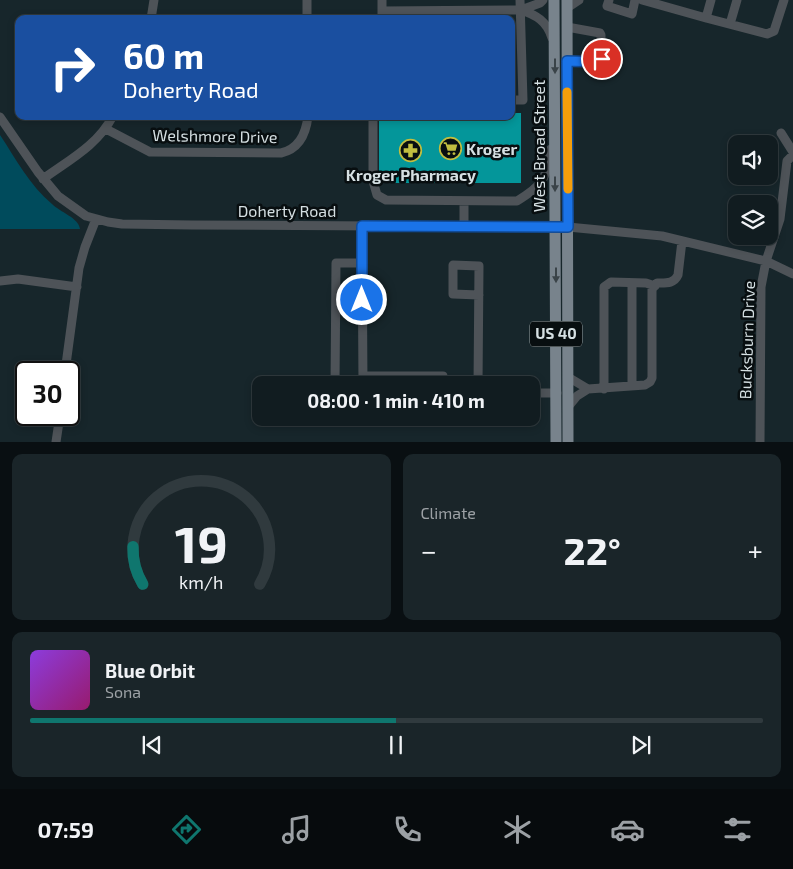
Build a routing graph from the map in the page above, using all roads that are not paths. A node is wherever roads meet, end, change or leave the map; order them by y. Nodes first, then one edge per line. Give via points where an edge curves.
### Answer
1 (154, 0) edge
2 (307, 0) edge
3 (382, 0) edge
4 (520, 0) edge
5 (543, 0) edge
6 (554, 0) edge
7 (579, 0) edge
8 (609, 0) edge
9 (636, 0) edge
10 (642, 0) edge
11 (711, 0) edge
12 (737, 0) edge
13 (784, 0) edge
14 (567, 4) edge
15 (520, 10) junction
16 (152, 15) edge
17 (307, 15) edge
18 (382, 15) edge
19 (706, 18) junction
20 (730, 24) junction
21 (567, 26) junction
22 (555, 48) junction
23 (567, 61) junction
24 (515, 100) edge
25 (0, 117) edge
26 (111, 120) edge
27 (307, 120) edge
28 (373, 120) edge
29 (555, 122) junction
30 (106, 129) junction
31 (781, 133) dead end
32 (793, 153) edge
33 (43, 179) junction
34 (464, 201) junction
35 (96, 219) junction
36 (362, 226) junction
37 (464, 227) junction
38 (555, 227) junction
39 (568, 227) junction
40 (682, 241) junction
41 (766, 261) junction
42 (362, 262) junction
43 (793, 274) edge
44 (0, 281) edge
45 (632, 283) junction
46 (655, 286) junction
47 (76, 287) junction
48 (479, 295) junction
49 (66, 361) edge
50 (335, 376) edge
51 (363, 376) edge
52 (478, 376) edge
53 (568, 377) junction
54 (632, 386) junction
55 (588, 389) junction
56 (604, 389) junction
57 (540, 393) edge
58 (557, 393) junction
59 (568, 408) junction
60 (58, 426) edge
61 (56, 442) edge
62 (556, 442) edge
63 (568, 442) edge
64 (760, 442) edge

1 - 16 street
2 - 17 street
3 - 18 street
4 - 15 street
5 - 15 street
6 - 22 main road, West Broad Street / US 40
7 - 14 street
8 - 9 street via 607,6 632,14
10 - 19 street
11 - 19 street
12 - 20 street
13 - 20 street via 774,31 767,34
14 - 21 main road, West Broad Street / US 40
15 - 18 street
15 - 22 street via 540,18 549,29
15 - 24 street via 523,100
19 - 20 street
21 - 23 main road, West Broad Street / US 40
21 - 23 street via 601,34 602,59 599,62
22 -> 29 main road, West Broad Street / US 40
23 - 39 main road, West Broad Street / US 40
25 - 33 street, Doherty Road
26 - 30 street
27 - 30 street, Welshmore Drive via 303,137 296,146 281,153 150,152
28 - 34 street via 373,181 377,195 386,200
29 - 34 street via 549,163 542,182 534,190 517,201
29 -> 38 main road, West Broad Street / US 40
30 - 33 street via 93,143
31 - 32 street
32 - 41 street, Bucksburn Drive via 787,161 780,219
33 - 35 street, Doherty Road via 66,203
34 - 37 street
35 - 36 street, Doherty Road via 122,224
35 - 47 street via 85,247
36 - 37 street, Doherty Road
36 - 42 street
37 - 38 street, Doherty Road
38 - 39 street, Doherty Road
38 -> 58 main road, West Broad Street / US 40
39 - 40 street, Doherty Road via 662,236
39 - 53 main road, West Broad Street / US 40
40 - 41 street, Doherty Road
40 - 46 street via 676,280
41 - 43 street, Doherty Road
41 - 64 street, Bucksburn Drive via 761,287
42 - 50 street via 336,263
42 - 51 street
44 - 47 street via 18,279
45 - 46 street
45 - 54 street
45 - 56 street via 612,282 604,287
46 - 54 street via 652,288 652,378 645,385
47 - 49 street
48 - 48 street via 479,266 453,265 453,294
48 - 52 street
53 - 55 street
53 - 59 main road, West Broad Street / US 40
54 - 56 street
55 - 56 street
55 - 59 street via 577,396
57 - 58 street
58 - 62 main road, West Broad Street / US 40
59 - 63 main road, West Broad Street / US 40
60 - 61 street

